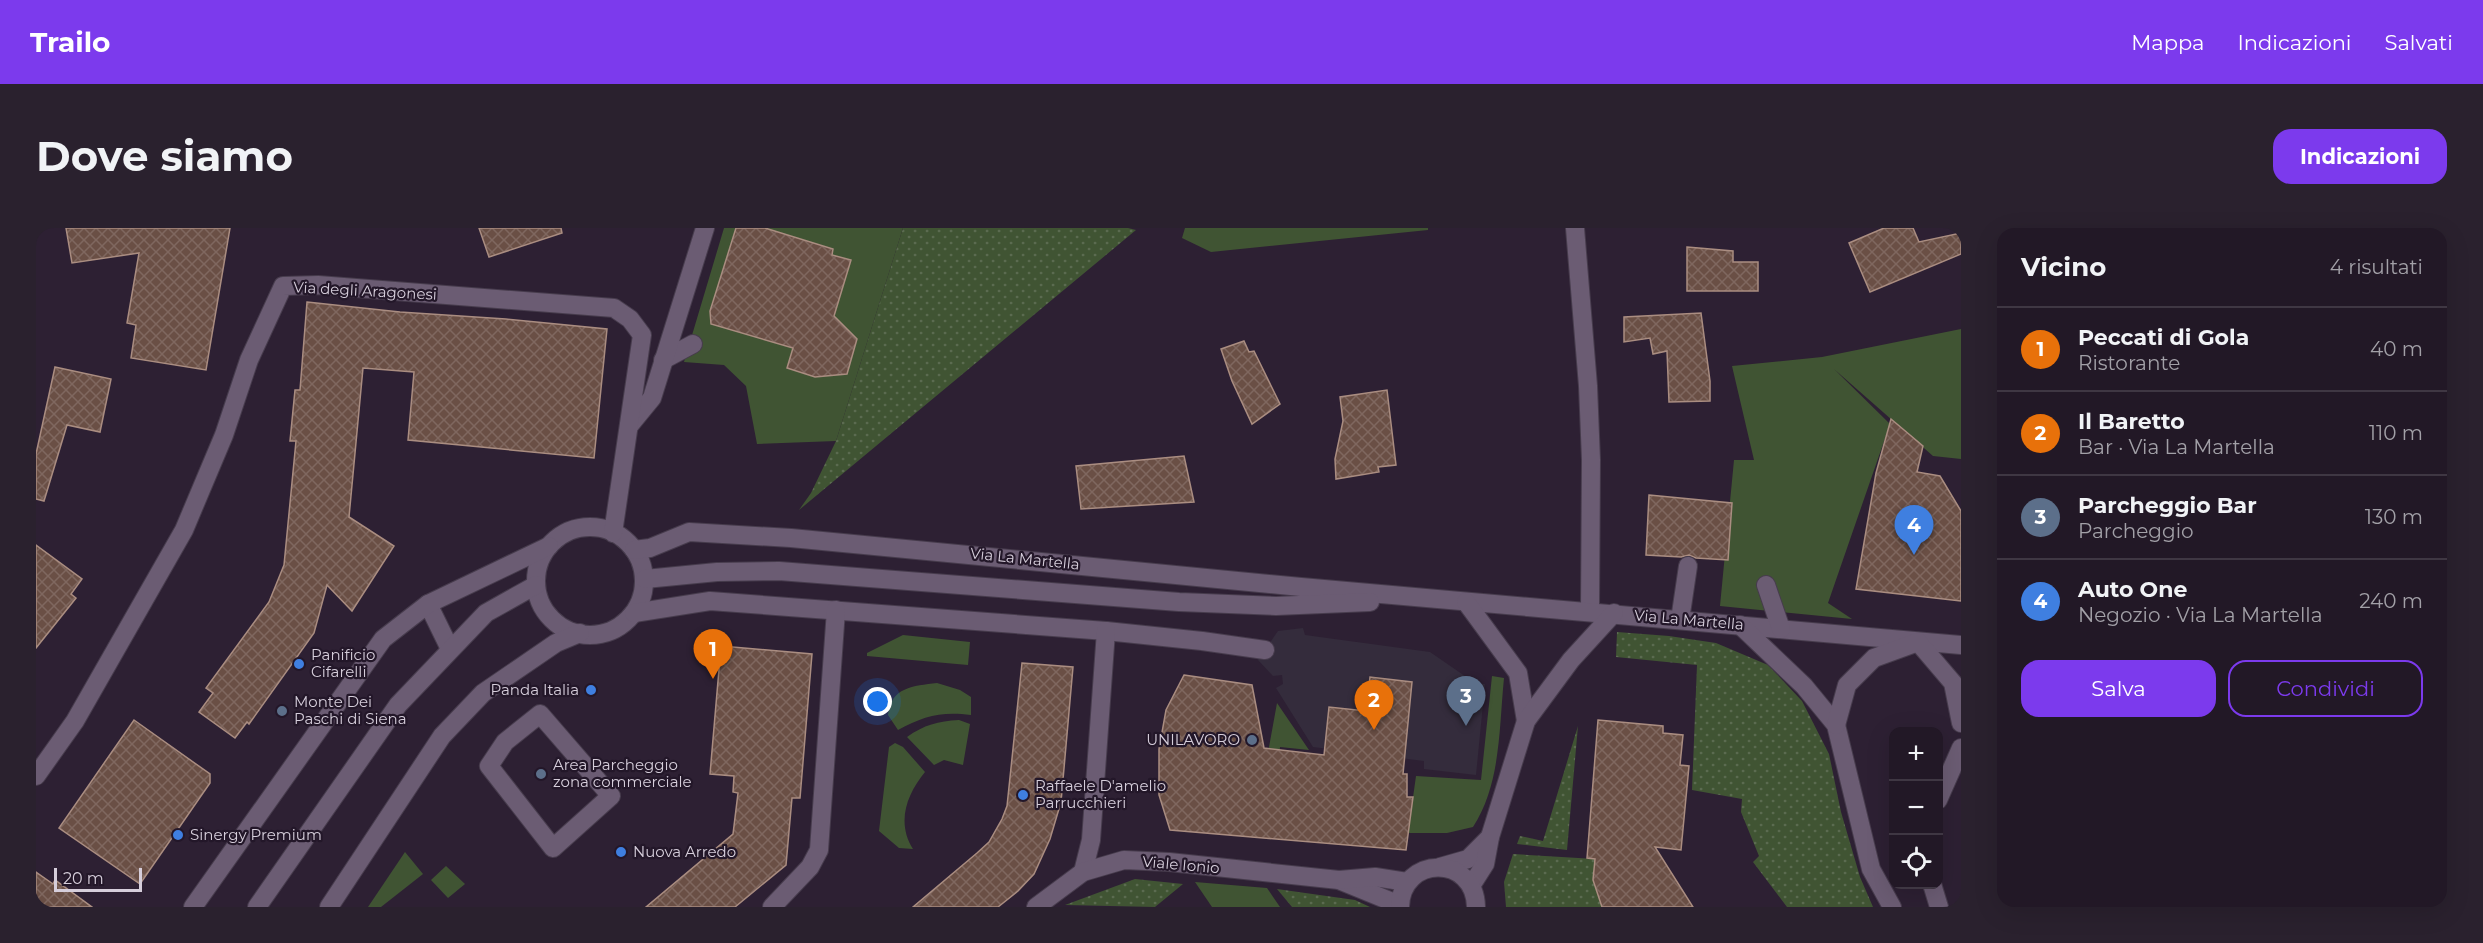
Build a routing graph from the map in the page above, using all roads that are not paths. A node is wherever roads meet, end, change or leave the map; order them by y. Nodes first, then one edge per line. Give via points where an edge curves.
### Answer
1 (705, 228) edge
2 (1575, 228) edge
3 (693, 344) dead end
4 (663, 360) junction
5 (628, 427) junction
6 (613, 533) junction
7 (549, 546) junction
8 (634, 550) junction
9 (511, 565) junction
10 (1688, 566) dead end
11 (645, 579) junction
12 (1766, 585) dead end
13 (530, 588) junction
14 (1418, 597) junction
15 (1466, 602) junction
16 (428, 604) junction
17 (836, 610) junction
18 (1590, 611) junction
19 (634, 613) junction
20 (1614, 613) junction
21 (1680, 620) junction
22 (1740, 625) junction
23 (1781, 629) junction
24 (1106, 632) junction
25 (580, 633) junction
26 (1918, 642) junction
27 (1961, 645) edge
28 (450, 650) junction
29 (1265, 650) dead end
30 (1526, 721) junction
31 (1961, 723) edge
32 (1836, 725) junction
33 (505, 742) joint
34 (1961, 748) edge
35 (36, 776) edge
36 (1943, 789) edge
37 (1490, 837) junction
38 (1440, 867) junction
39 (1083, 872) junction
40 (1339, 880) junction
41 (1407, 882) junction
42 (1472, 886) junction
43 (1933, 889) edge
44 (1400, 906) edge
45 (193, 907) edge
46 (256, 907) edge
47 (328, 907) edge
48 (772, 907) edge
49 (1036, 907) edge
50 (1476, 907) edge
51 (1892, 907) edge
52 (1939, 907) edge

1 - 4 street
2 - 18 street via 1591,459
3 - 4 street
4 - 5 street via 652,398
5 - 6 street, Via degli Aragonesi
5 - 35 street, Via degli Aragonesi via 642,335 630,319 614,308 318,285 282,286 249,360 224,435 184,530 75,721
6 - 7 street via 588,527 568,532
6 - 8 street
7 - 9 street
7 - 13 street
8 - 11 street
8 - 14 street, Via La Martella via 650,548 689,532 791,538
9 - 13 street
9 - 16 street
10 - 21 street
11 - 14 street, Via La Martella via 779,571 1276,606
11 - 19 street via 642,600
12 - 23 street
13 - 25 street via 553,621
13 - 28 street via 486,613
14 - 15 street, Via La Martella
15 - 18 street, Via La Martella
15 - 30 street via 1518,673
16 - 28 street
16 - 45 street via 383,639
17 - 19 street via 710,601
17 - 24 street
17 - 48 street via 819,850 810,867
18 - 20 street, Via La Martella
19 - 25 street via 613,630 592,636
20 - 21 street, Via La Martella
20 - 30 street via 1571,660
21 - 22 street, Via La Martella
22 - 23 street, Via La Martella
22 - 32 street via 1804,686
23 - 26 street, Via La Martella
24 - 29 street
24 - 39 street via 1091,840
25 - 47 street via 556,643 483,693 442,736
26 - 27 street, Via La Martella
26 - 31 street via 1953,683
26 - 32 street via 1874,658 1847,685
28 - 46 street via 398,705
30 - 37 street
32 - 51 street via 1871,869
33 - 33 street via 489,766 553,848 611,796 540,714
34 - 36 street
37 - 38 street via 1468,858
37 - 42 street via 1485,864
38 - 41 street via 1427,868
38 - 42 street via 1452,869
39 - 40 street, Viale Ionio via 1124,860
39 - 49 street, Viale Ionio
40 - 41 street, Viale Ionio via 1375,877
40 - 44 street, Viale Ionio
41 - 44 street
42 - 50 street
43 - 52 street

